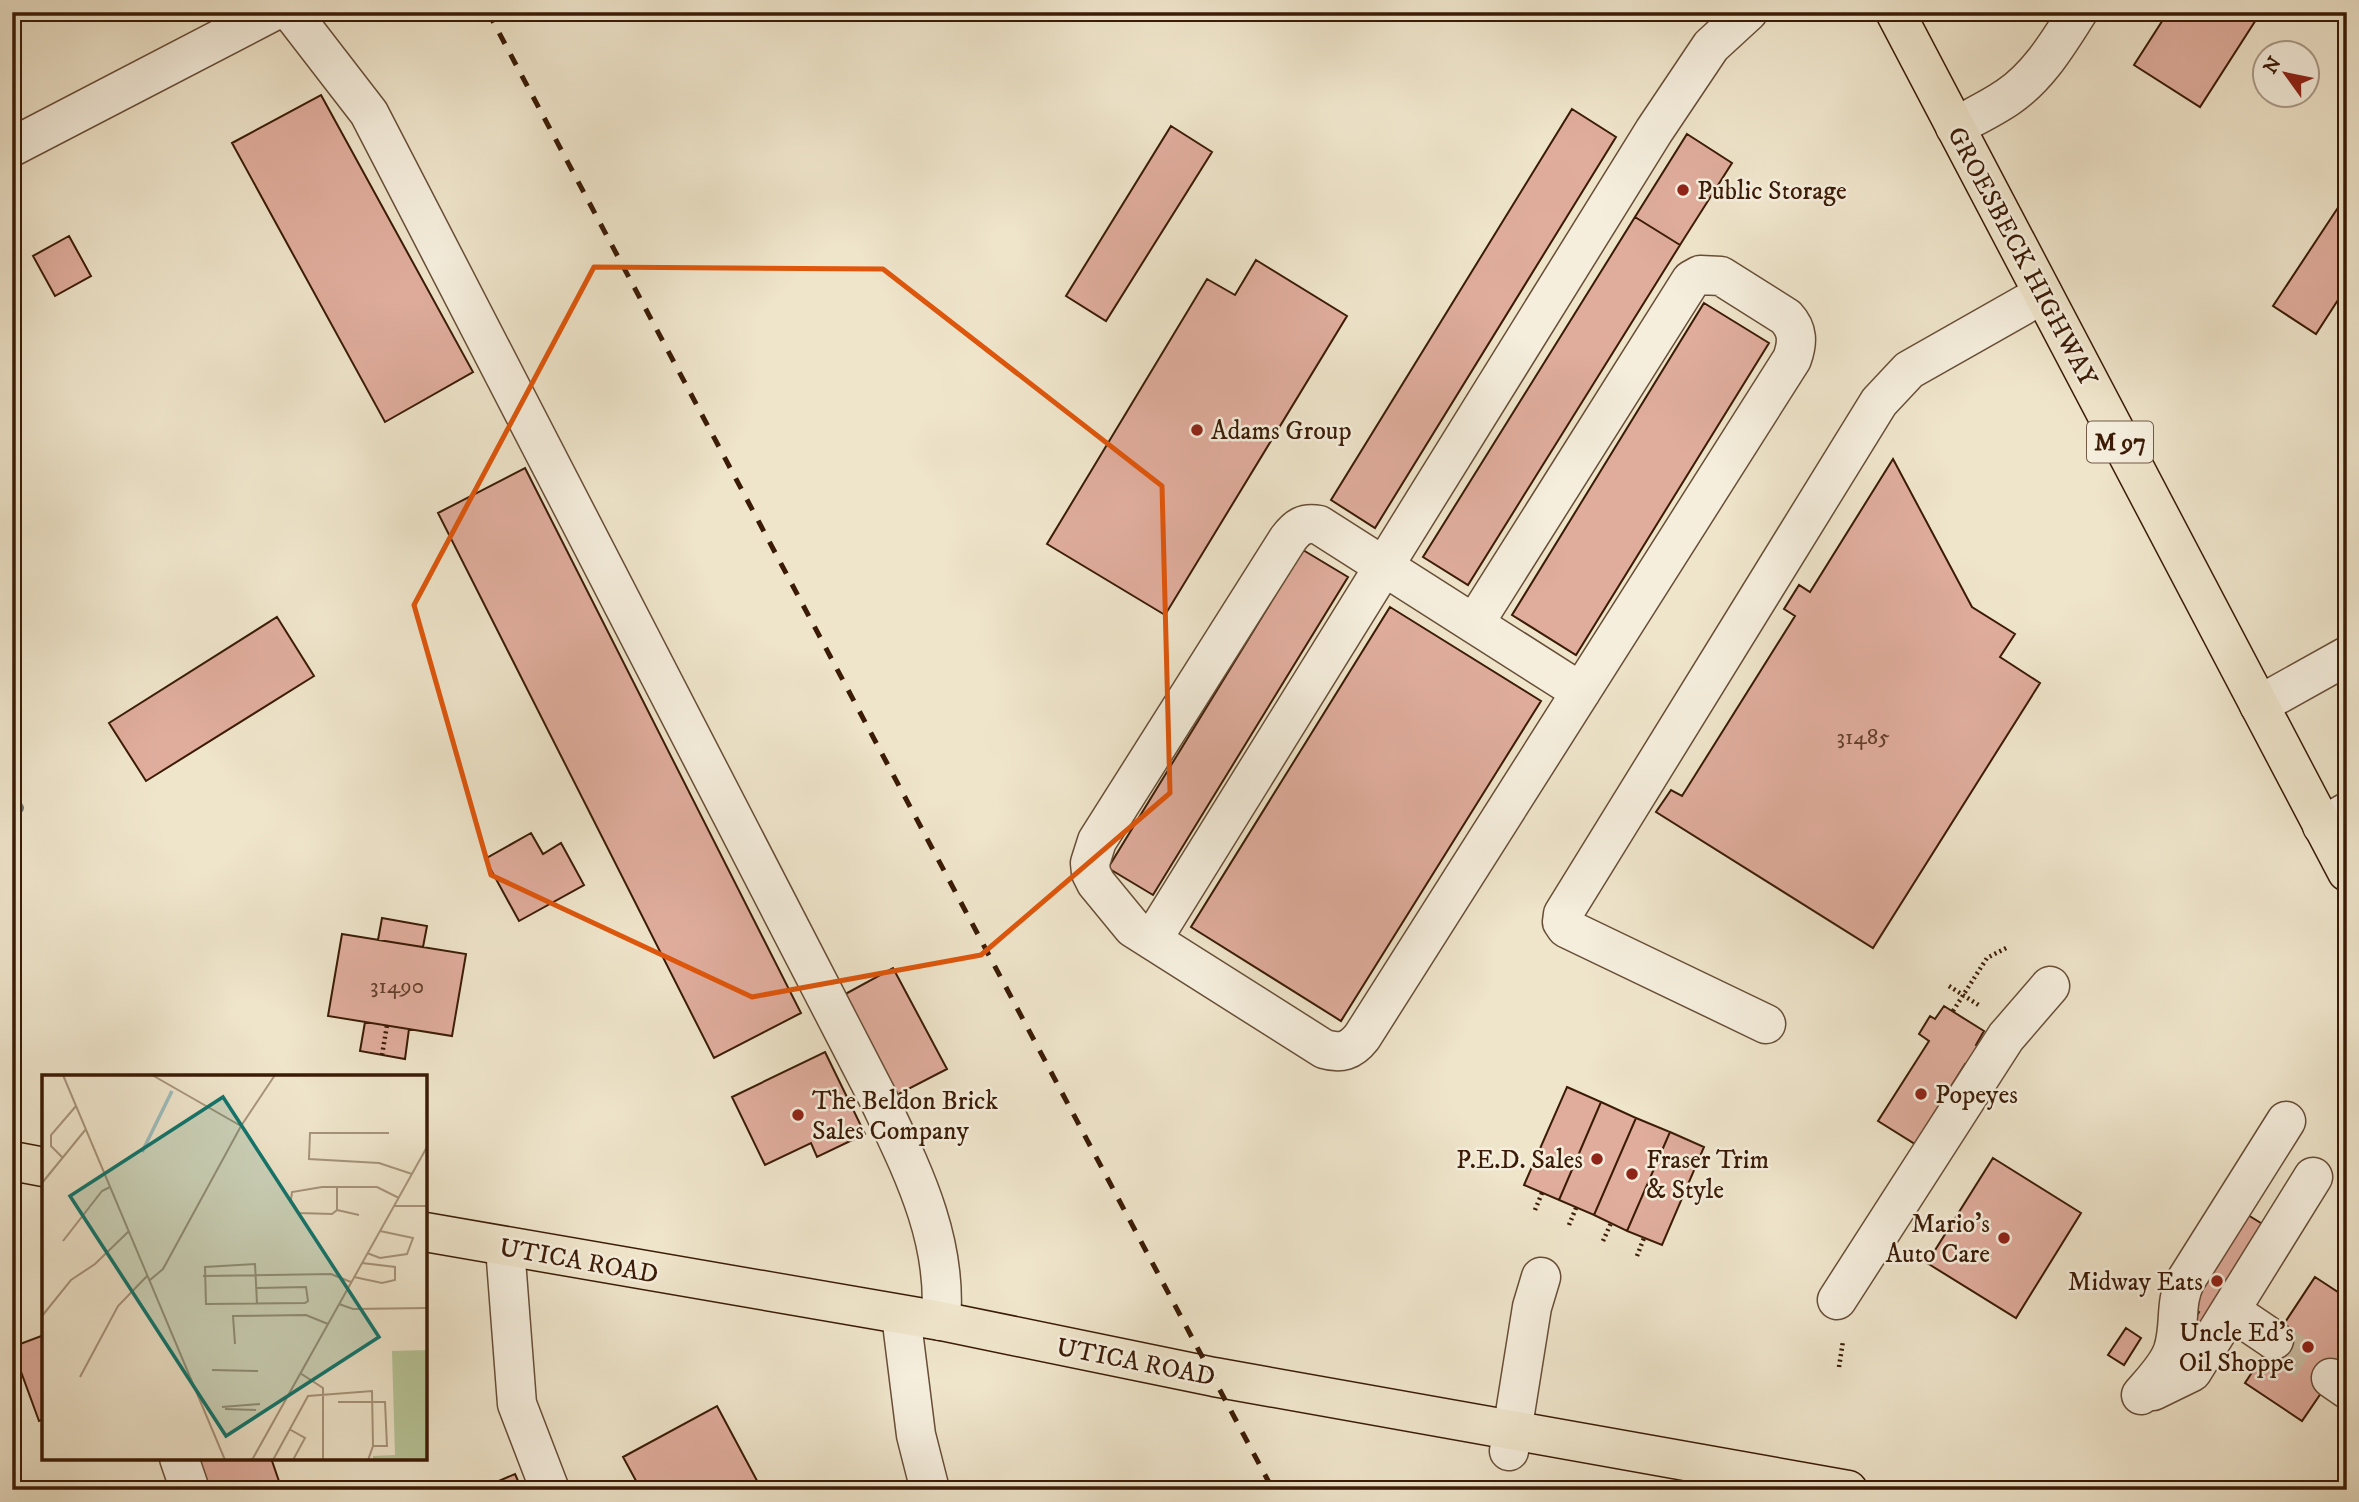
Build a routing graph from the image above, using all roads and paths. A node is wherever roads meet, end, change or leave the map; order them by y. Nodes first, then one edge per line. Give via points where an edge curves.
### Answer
1 (272, 12) edge
2 (290, 12) edge
3 (1748, 12) edge
4 (1895, 12) edge
5 (2078, 12) edge
6 (1955, 127) junction
7 (12, 147) edge
8 (2043, 294) junction
9 (1383, 566) junction
10 (1474, 624) junction
11 (2347, 656) edge
12 (1581, 692) junction
13 (2259, 705) junction
14 (2334, 819) edge
15 (2347, 872) edge
16 (1152, 940) junction
17 (2008, 947) dead end
18 (1948, 986) dead end
19 (2050, 986) dead end
20 (1964, 995) junction
21 (1983, 1007) dead end
22 (1953, 1011) dead end
23 (1766, 1024) dead end
24 (387, 1025) dead end
25 (382, 1055) dead end
26 (2286, 1121) dead end
27 (12, 1161) edge
28 (42, 1167) edge
29 (2313, 1177) dead end
30 (1542, 1193) dead end
31 (1576, 1208) dead end
32 (1535, 1210) dead end
33 (1611, 1223) dead end
34 (1569, 1225) dead end
35 (427, 1232) edge
36 (1644, 1238) dead end
37 (1603, 1241) dead end
38 (505, 1247) junction
39 (1637, 1256) dead end
40 (1541, 1277) dead end
41 (1837, 1300) dead end
42 (901, 1315) junction
43 (2243, 1319) dead end
44 (941, 1321) junction
45 (2274, 1340) tunnel mouth
46 (1843, 1341) dead end
47 (1839, 1367) dead end
48 (1510, 1441) junction
49 (180, 1460) edge
50 (190, 1490) edge
51 (550, 1490) edge
52 (930, 1490) edge
53 (1848, 1490) edge

1 - 7 street
2 - 44 street via 369,113 878,1098 920,1185 940,1265
3 - 9 street via 1711,46 1654,131
4 - 6 main road, GROESBECK HIGHWAY / M 97
5 - 6 street via 2033,76 2010,96
6 - 8 main road, GROESBECK HIGHWAY / M 97
8 - 13 main road, GROESBECK HIGHWAY / M 97
8 - 23 street via 1909,370 1879,402 1563,914 1566,928
9 - 10 street
9 - 16 street
9 - 16 street via 1319,525 1301,525 1294,531 1097,841 1090,863 1096,883 1133,928
10 - 12 street
10 - 12 street via 1691,280 1700,275 1721,276 1775,310 1794,326 1797,335 1792,359
11 - 13 street
12 - 16 street via 1355,1046 1345,1052 1324,1049
13 - 14 main road, GROESBECK HIGHWAY / M 97
14 - 15 main road, GROESBECK HIGHWAY / M 97
17 - 20 path via 1987,958
18 - 20 path
19 - 41 street via 2006,1037
20 - 21 path
20 - 22 path
24 - 25 path
26 - 29 street via 2186,1280 2178,1301 2173,1353 2141,1395 2192,1372
27 - 28 main road
30 - 32 path
31 - 34 path
33 - 37 path
35 - 38 main road, UTICA ROAD
36 - 39 path
38 - 42 main road, UTICA ROAD
38 - 51 street via 517,1404
40 - 48 street
42 - 44 main road, UTICA ROAD
42 - 52 street via 916,1435
43 - 45 street
44 - 48 main road, UTICA ROAD
46 - 47 path
48 - 53 main road, UTICA ROAD
49 - 50 street

